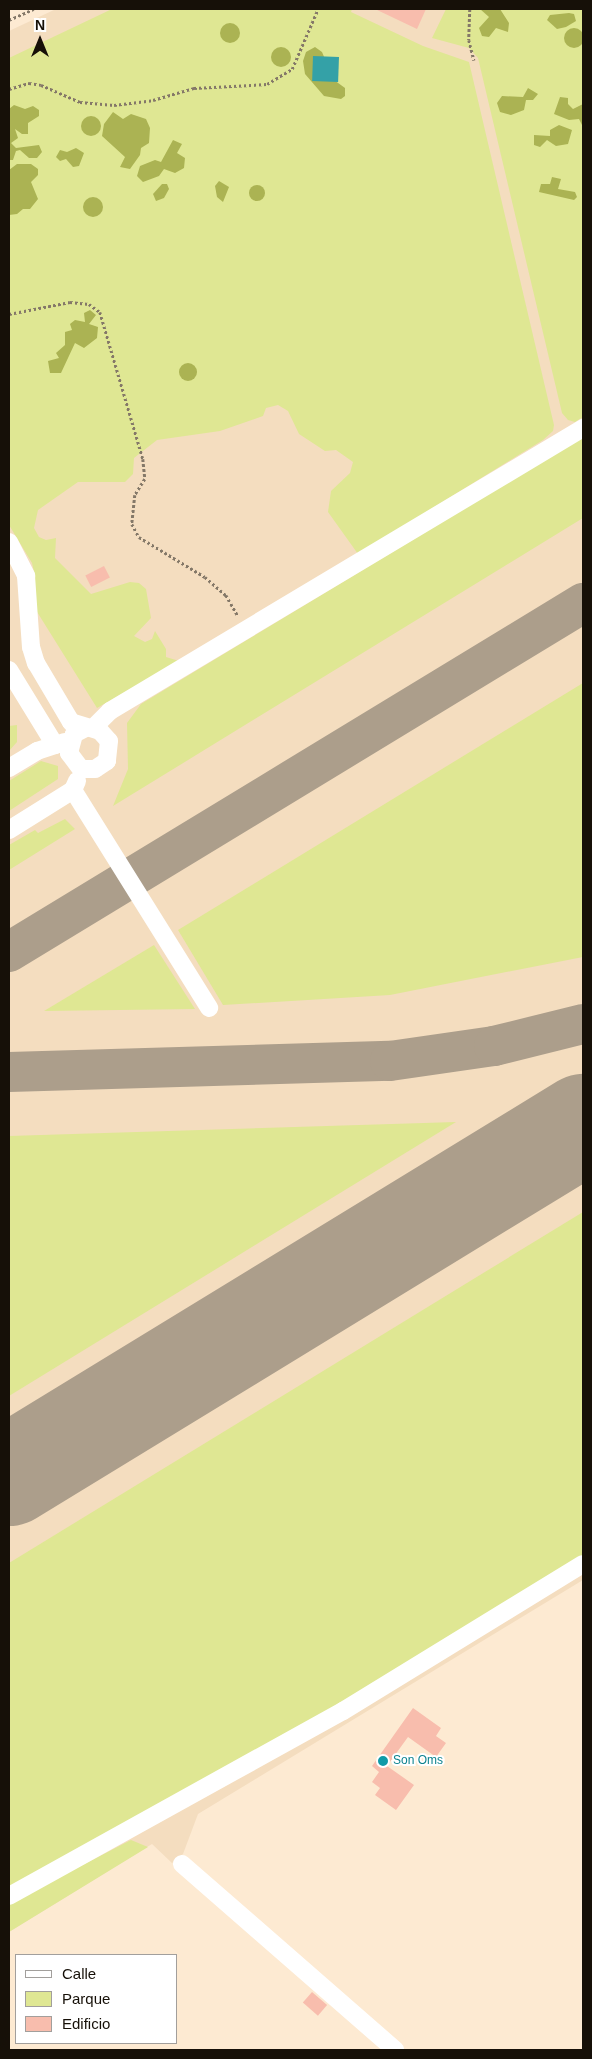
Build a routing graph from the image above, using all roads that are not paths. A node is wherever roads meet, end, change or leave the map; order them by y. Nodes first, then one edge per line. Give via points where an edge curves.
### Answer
1 (583, 428) edge
2 (9, 542) edge
3 (9, 670) edge
4 (90, 728) junction
5 (63, 743) junction
6 (9, 768) edge
7 (81, 768) junction
8 (73, 790) junction
9 (9, 830) edge
10 (209, 1008) dead end
11 (583, 1564) edge
12 (182, 1864) dead end
13 (9, 1896) edge
14 (395, 2050) edge

1 - 4 street via 110,711
2 - 4 street via 26,576 31,647 36,664 71,722
3 - 5 street
4 - 5 street
4 - 7 street via 106,735 110,755 96,769
5 - 6 street via 37,751
5 - 7 street via 71,760
7 - 8 street
8 - 9 street
8 - 10 street
11 - 13 street via 343,1711
12 - 14 street

